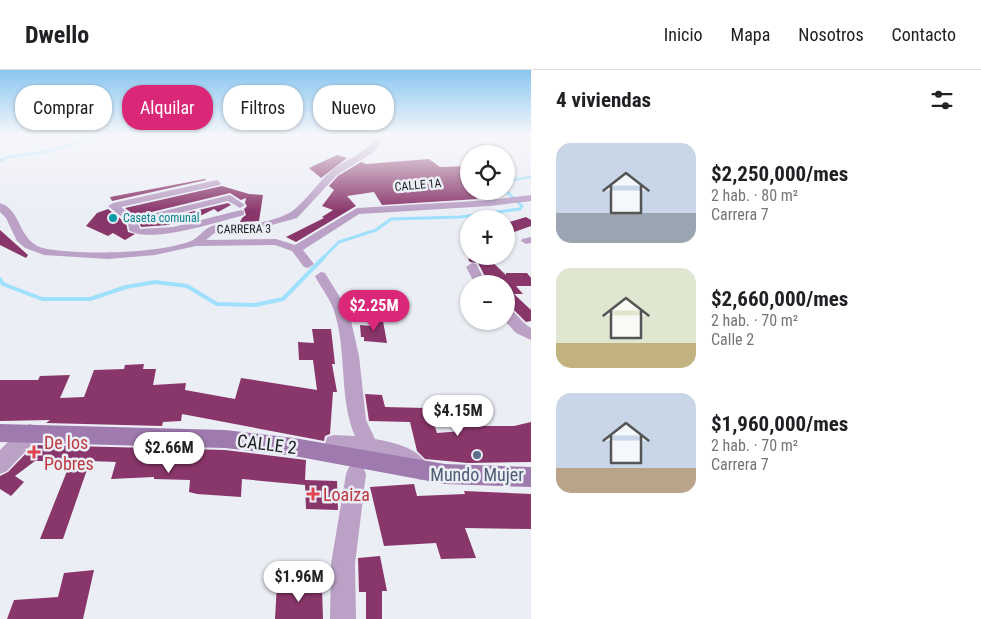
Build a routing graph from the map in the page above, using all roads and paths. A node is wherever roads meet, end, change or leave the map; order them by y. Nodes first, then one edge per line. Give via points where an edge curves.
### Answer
1 (355, 161) edge
2 (217, 183) dead end
3 (430, 196) dead end
4 (531, 198) edge
5 (0, 206) edge
6 (357, 211) junction
7 (135, 226) junction
8 (209, 231) junction
9 (196, 244) junction
10 (296, 248) junction
11 (308, 264) dead end
12 (472, 267) dead end
13 (476, 275) edge
14 (321, 276) dead end
15 (515, 324) edge
16 (531, 334) edge
17 (0, 433) edge
18 (30, 433) junction
19 (334, 444) dead end
20 (369, 447) junction
21 (0, 464) edge
22 (421, 470) junction
23 (356, 474) dead end
24 (531, 476) edge
25 (344, 619) edge

1 - 8 street via 334,173 293,216 254,227
2 - 7 street via 113,206
3 - 6 street, CALLE 1A via 366,204
4 - 6 street
5 - 9 street, CARRERA 3 via 11,217 21,238 29,246 44,252 108,256
6 - 10 street
7 - 7 street via 173,230 241,209 230,198
7 - 8 street via 150,238 168,240
8 - 9 street
9 - 10 street, CARRERA 3 via 276,242
10 - 11 street
12 - 13 street
14 - 20 street via 342,312 351,356 356,421
15 - 16 street
17 - 18 street, CALLE 2
18 - 21 street
18 - 22 street, CALLE 2 via 225,439 294,447
19 - 20 street
20 - 22 street via 401,454
22 - 24 street, CALLE 2 via 445,474
23 - 25 street via 344,564

